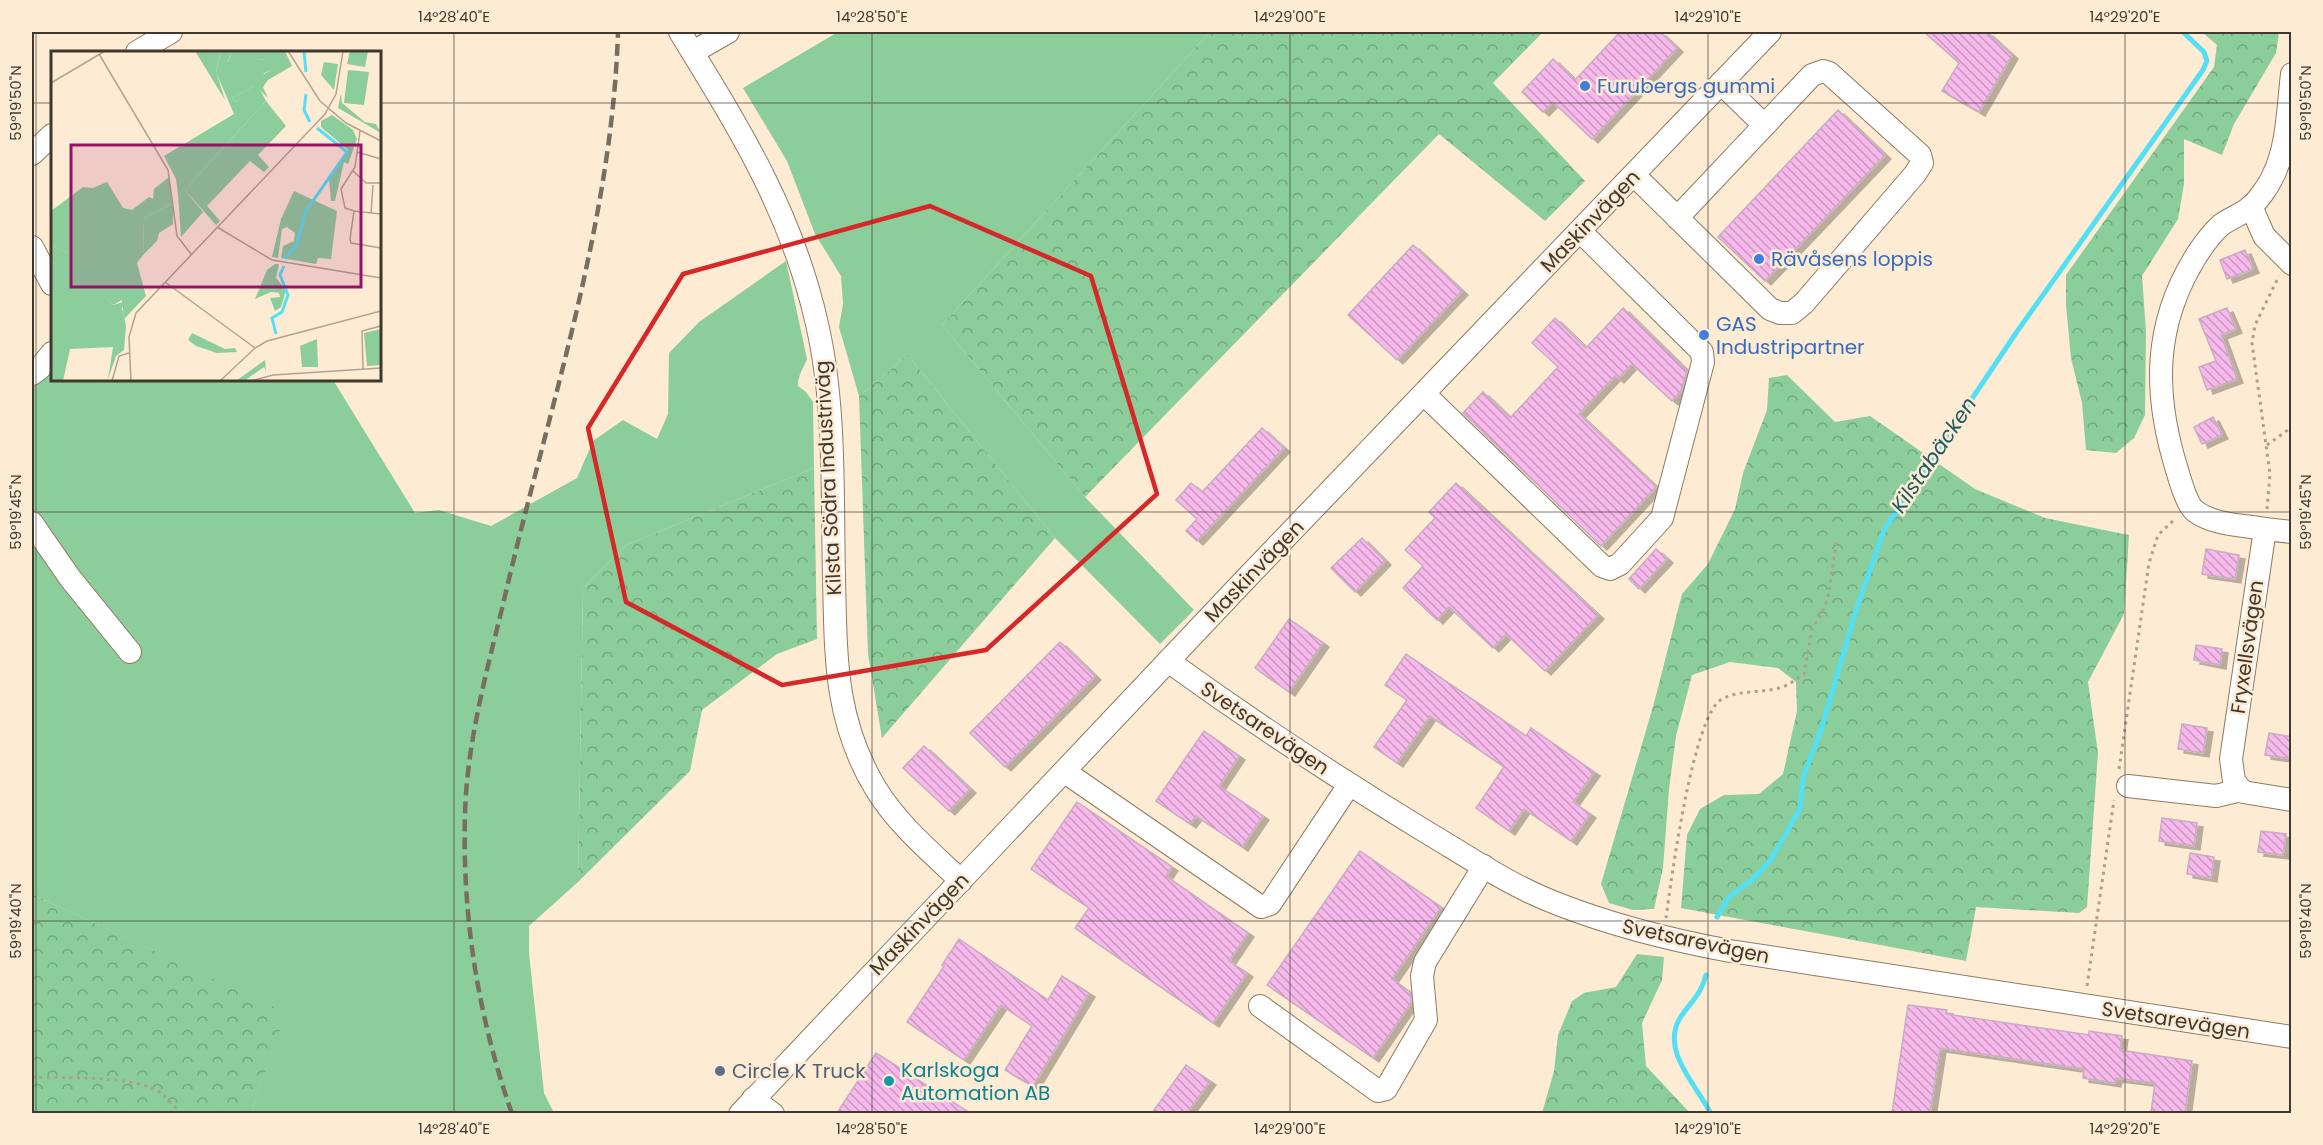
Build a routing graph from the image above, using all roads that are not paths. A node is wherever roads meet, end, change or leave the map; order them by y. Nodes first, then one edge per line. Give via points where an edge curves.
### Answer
1 (171, 32) edge
2 (680, 32) edge
3 (728, 32) edge
4 (1770, 32) edge
5 (139, 51) edge
6 (693, 52) junction
7 (2292, 74) edge
8 (1721, 83) junction
9 (1763, 124) junction
10 (51, 136) edge
11 (32, 154) edge
12 (1634, 175) junction
13 (2252, 206) junction
14 (1677, 218) junction
15 (1580, 231) junction
16 (32, 247) edge
17 (2290, 263) edge
18 (51, 282) edge
19 (51, 354) edge
20 (32, 374) edge
21 (1424, 394) junction
22 (32, 523) edge
23 (2265, 528) junction
24 (2292, 532) edge
25 (130, 652) dead end
26 (1168, 661) junction
27 (1065, 772) junction
28 (2120, 784) road end
29 (1349, 785) junction
30 (2241, 790) junction
31 (2292, 800) edge
32 (1484, 866) junction
33 (961, 881) junction
34 (1260, 1006) dead end
35 (2292, 1037) edge
36 (746, 1106) edge
37 (773, 1113) edge

1 - 5 street
2 - 6 street, Kilsta Södra Industriväg
3 - 6 street
4 - 8 street, Maskinvägen
6 - 33 street, Kilsta Södra Industriväg via 775,198 796,248 818,326 829,421 835,645 839,693 848,730 884,799 917,840
7 - 13 street via 2281,151 2273,177
8 - 9 street
8 - 12 street, Maskinvägen
9 - 14 street
9 - 14 street via 1812,75 1823,71 1830,73 1920,155 1922,163 1792,313 1770,309
10 - 11 street
12 - 14 street
12 - 15 street, Maskinvägen
13 - 17 street via 2264,236
13 - 23 street via 2220,226 2179,286 2167,319 2161,356 2161,395 2167,439 2193,510 2208,519
15 - 21 street, Maskinvägen
15 - 21 street via 1702,352 1703,362 1662,518 1620,564 1610,569 1602,566
16 - 18 street
19 - 20 street
21 - 26 street, Maskinvägen
22 - 25 street via 70,578
23 - 24 street
23 - 30 street, Fryxellsvägen via 2231,759 2234,780
26 - 27 street, Maskinvägen
26 - 29 street, Svetsarevägen
27 - 29 street via 1262,907 1270,904
27 - 33 street, Maskinvägen
28 - 30 street via 2216,796
29 - 32 street, Svetsarevägen
30 - 31 street
32 - 34 street via 1425,962 1422,976 1426,1020 1386,1089 1378,1090
32 - 35 street, Svetsarevägen via 1557,904 1662,937 1730,951
33 - 36 street, Maskinvägen
36 - 37 street

